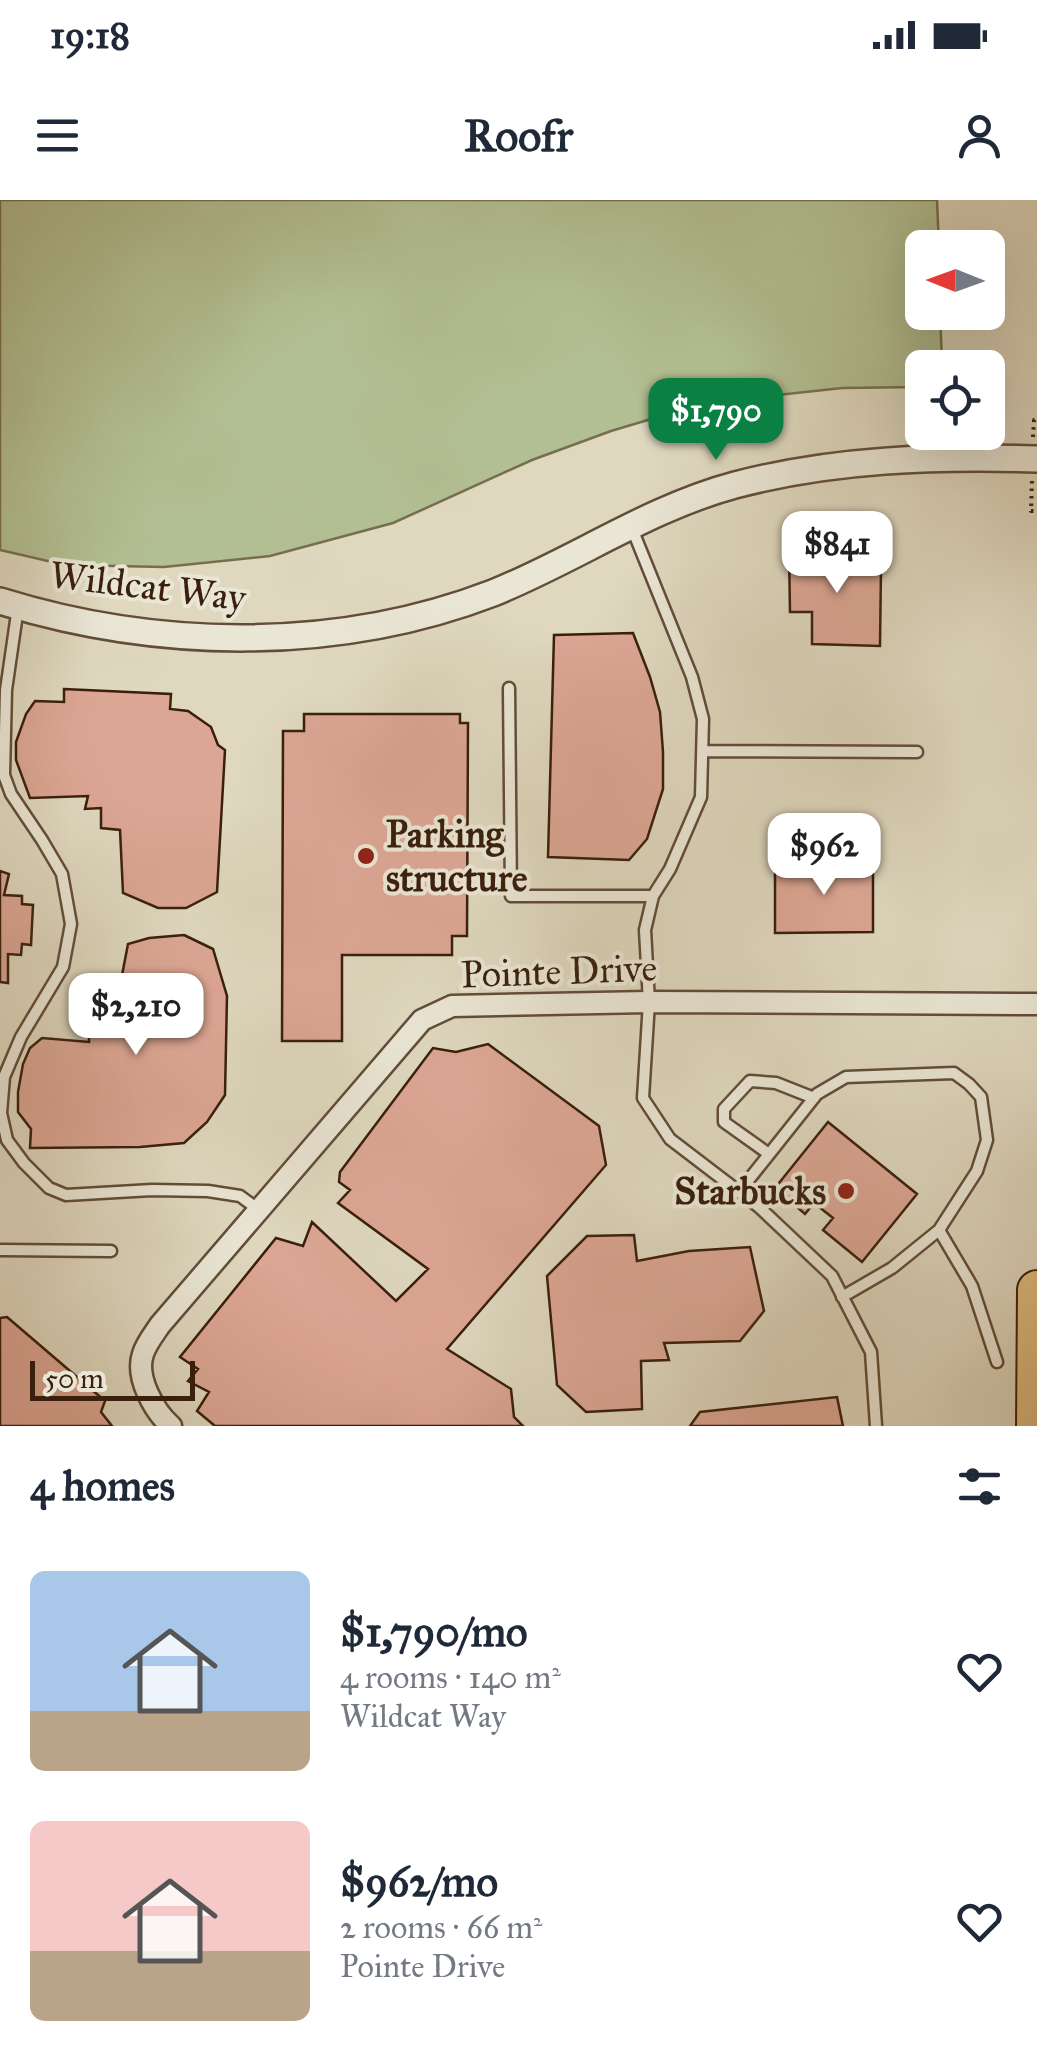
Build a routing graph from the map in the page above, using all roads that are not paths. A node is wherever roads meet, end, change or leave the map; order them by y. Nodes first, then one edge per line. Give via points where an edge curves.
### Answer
1 (1037, 459) edge
2 (630, 525) junction
3 (9, 604) edge
4 (509, 688) dead end
5 (703, 751) junction
6 (917, 752) dead end
7 (654, 896) junction
8 (649, 1002) junction
9 (1037, 1004) edge
10 (814, 1098) junction
11 (769, 1154) junction
12 (739, 1192) junction
13 (259, 1210) junction
14 (939, 1230) junction
15 (0, 1250) edge
16 (112, 1252) dead end
17 (1037, 1290) edge
18 (842, 1296) junction
19 (996, 1362) dead end
20 (172, 1426) edge
21 (876, 1426) edge
22 (1036, 1426) edge

1 - 2 street, Wildcat Way via 821,466 732,486
2 - 3 street, Wildcat Way via 492,593 354,629 196,637 82,623
2 - 5 lane via 692,677 704,719
3 - 13 lane via 4,775 62,874 71,924 62,966 4,1077 7,1140 49,1188 66,1194 208,1191 240,1196
4 - 7 lane via 511,896
5 - 6 lane
5 - 7 lane via 701,798
7 - 8 lane via 645,930
8 - 9 street, Pointe Drive
8 - 12 lane via 643,1098 670,1139
8 - 13 street, Pointe Drive via 452,1006 422,1020
10 - 11 lane
10 - 11 lane via 750,1081 724,1109 724,1122
10 - 14 lane via 846,1077 954,1073 970,1084 981,1098 987,1140
11 - 12 lane
12 - 18 lane via 832,1276
13 - 20 street, Pointe Drive via 160,1325 142,1356 145,1389
14 - 18 lane
14 - 19 lane via 972,1286
15 - 16 lane
17 - 22 highway
18 - 21 lane via 871,1352

